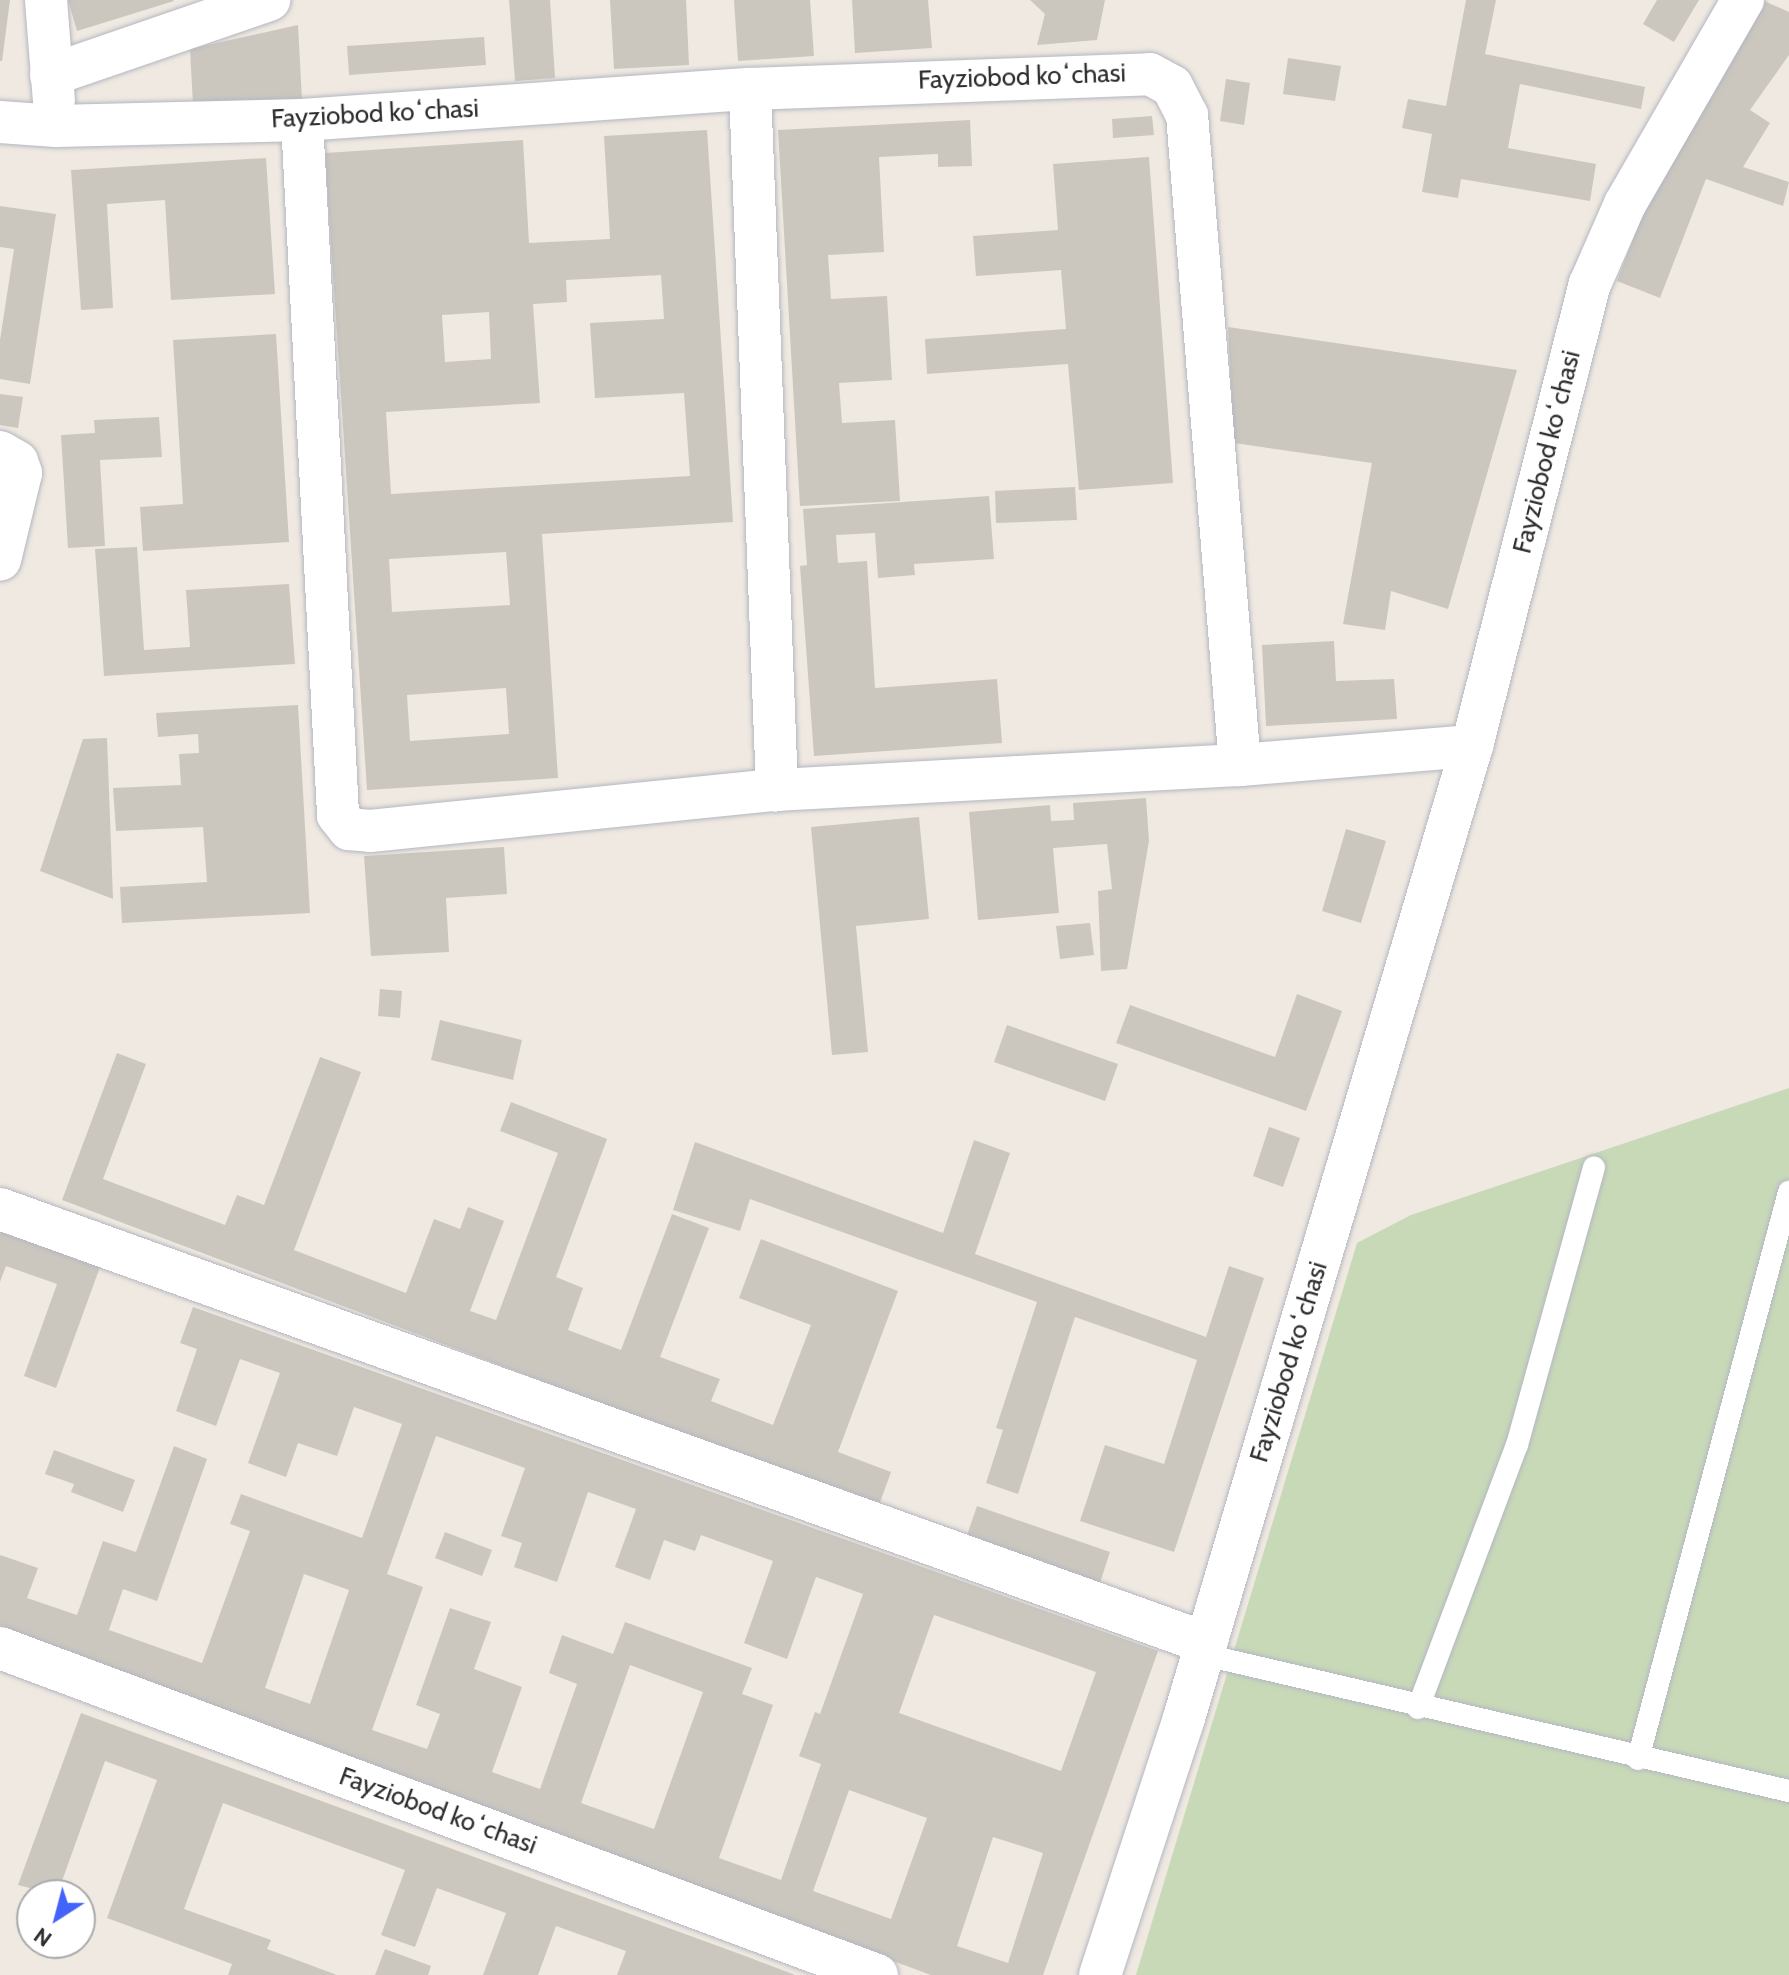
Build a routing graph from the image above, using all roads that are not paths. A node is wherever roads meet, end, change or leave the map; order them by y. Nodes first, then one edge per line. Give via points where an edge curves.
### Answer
1 (46, 0) edge
2 (269, 0) edge
3 (1743, 0) edge
4 (51, 75) junction
5 (750, 89) junction
6 (302, 120) junction
7 (0, 122) edge
8 (56, 126) junction
9 (0, 452) edge
10 (0, 560) edge
11 (1472, 746) junction
12 (1240, 765) junction
13 (777, 790) junction
14 (1594, 1167) dead end
15 (1789, 1192) edge
16 (0, 1209) edge
17 (0, 1648) edge
18 (1204, 1649) junction
19 (1418, 1708) junction
20 (1638, 1759) junction
21 (1789, 1791) edge
22 (877, 1975) edge
23 (1100, 1975) edge

1 - 4 street
2 - 4 street
3 - 11 street, Fayziobod koʻchasi via 1625,204 1590,284
4 - 8 street
5 - 6 street, Fayziobod koʻchasi
5 - 12 street, Fayziobod koʻchasi via 1134,71 1172,86 1187,115
5 - 13 street
6 - 8 street, Fayziobod koʻchasi
6 - 13 street via 342,823 370,831
7 - 8 street, Fayziobod koʻchasi
9 - 10 street via 17,462 21,473
11 - 12 street
11 - 18 street, Fayziobod koʻchasi
12 - 13 street
14 - 19 lane via 1517,1445
15 - 20 lane
16 - 18 street
17 - 22 street, Fayziobod koʻchasi
18 - 19 lane
18 - 23 street, Fayziobod koʻchasi
19 - 20 lane
20 - 21 lane

